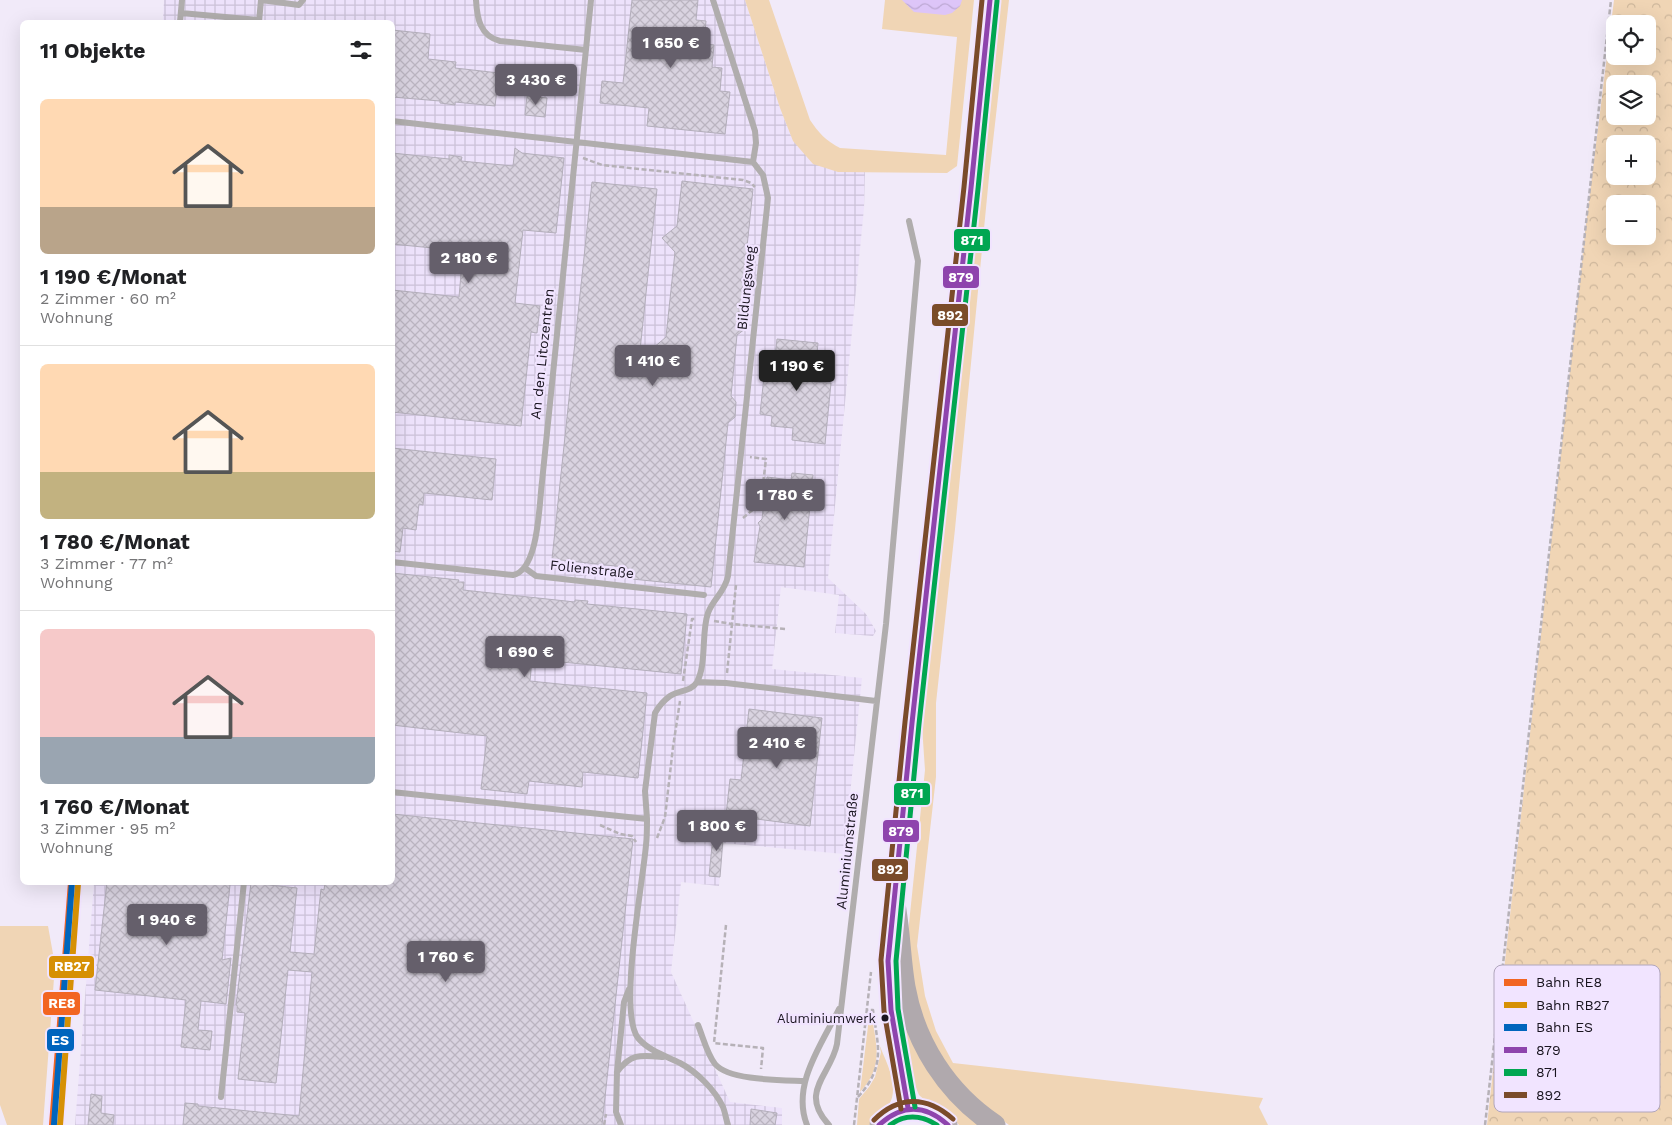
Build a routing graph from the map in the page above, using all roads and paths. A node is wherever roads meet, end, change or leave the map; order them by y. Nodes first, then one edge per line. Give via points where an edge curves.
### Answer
1 (182, 0) edge
2 (261, 0) edge
3 (304, 0) edge
4 (476, 0) edge
5 (591, 0) edge
6 (713, 0) edge
7 (990, 0) edge
8 (1611, 0) edge
9 (181, 13) junction
10 (180, 20) edge
11 (249, 20) edge
12 (259, 20) edge
13 (586, 50) junction
14 (395, 121) edge
15 (576, 141) junction
16 (576, 157) junction
17 (753, 162) junction
18 (757, 190) dead end
19 (909, 221) dead end
20 (741, 457) junction
21 (743, 521) dead end
22 (395, 562) edge
23 (525, 568) junction
24 (736, 581) dead end
25 (704, 594) dead end
26 (692, 619) dead end
27 (707, 620) junction
28 (732, 624) junction
29 (786, 629) dead end
30 (697, 682) junction
31 (726, 683) junction
32 (876, 701) junction
33 (395, 792) edge
34 (647, 819) junction
35 (244, 885) edge
36 (894, 899) junction
37 (726, 926) dead end
38 (1502, 965) edge
39 (630, 986) junction
40 (842, 1004) junction
41 (867, 1010) dead end
42 (698, 1025) dead end
43 (1494, 1036) edge
44 (664, 1057) junction
45 (617, 1072) junction
46 (760, 1078) junction
47 (805, 1081) junction
48 (221, 1096) dead end
49 (857, 1098) dead end
50 (908, 1108) junction
51 (621, 1125) edge
52 (728, 1125) edge
53 (807, 1125) edge
54 (829, 1125) edge
55 (879, 1125) edge
56 (948, 1125) edge
57 (994, 1125) edge
58 (1484, 1125) edge

1 - 9 lane
2 - 3 lane via 299,5
2 - 12 lane
4 - 13 lane via 480,24 492,39
5 - 13 lane, An den Litozentren
6 - 17 lane via 754,131
7 - 36 main road
8 - 38 path
9 - 10 lane
9 - 11 lane
13 - 15 lane, An den Litozentren
14 - 15 lane
15 - 16 lane, An den Litozentren
15 - 17 lane
16 - 18 path via 602,165 743,180
16 - 23 lane, An den Litozentren via 537,528
17 - 20 lane, Bildungsweg via 763,175 768,198
19 - 32 lane, Aluminiumstraße via 918,261 886,624
20 - 21 path via 766,459 756,506
20 - 27 lane, Bildungsweg via 727,582 709,610
22 - 23 lane via 511,575 519,574
23 - 25 lane, Folienstraße via 536,576
24 - 28 path
26 - 27 path
27 - 28 path
27 - 30 lane, Bildungsweg
28 - 29 path
28 - 31 path
30 - 31 lane
30 - 34 lane via 672,695 655,713 646,791
31 - 32 lane
32 - 40 lane, Aluminiumstraße
33 - 34 lane
34 - 39 lane
35 - 48 lane
36 - 50 main road via 888,990
36 - 57 highway via 905,985 916,1028 931,1058 949,1083
37 - 46 path via 714,1043 763,1048
39 - 44 lane via 631,1016 638,1038
39 - 45 lane via 624,1002
40 - 47 lane, Aluminiumstraße
40 - 54 lane, Aluminiumstraße via 835,1053 816,1093 818,1108
41 - 49 path via 873,1010 879,1052 874,1076
42 - 46 lane via 713,1061 722,1070
43 - 58 path
44 - 45 lane via 640,1055 630,1058
44 - 52 lane via 680,1063 702,1080 723,1106
45 - 51 lane via 616,1112
46 - 47 lane
47 - 53 lane, Aluminiumstraße via 802,1101
50 - 55 main road via 892,1114
50 - 56 main road via 929,1111

